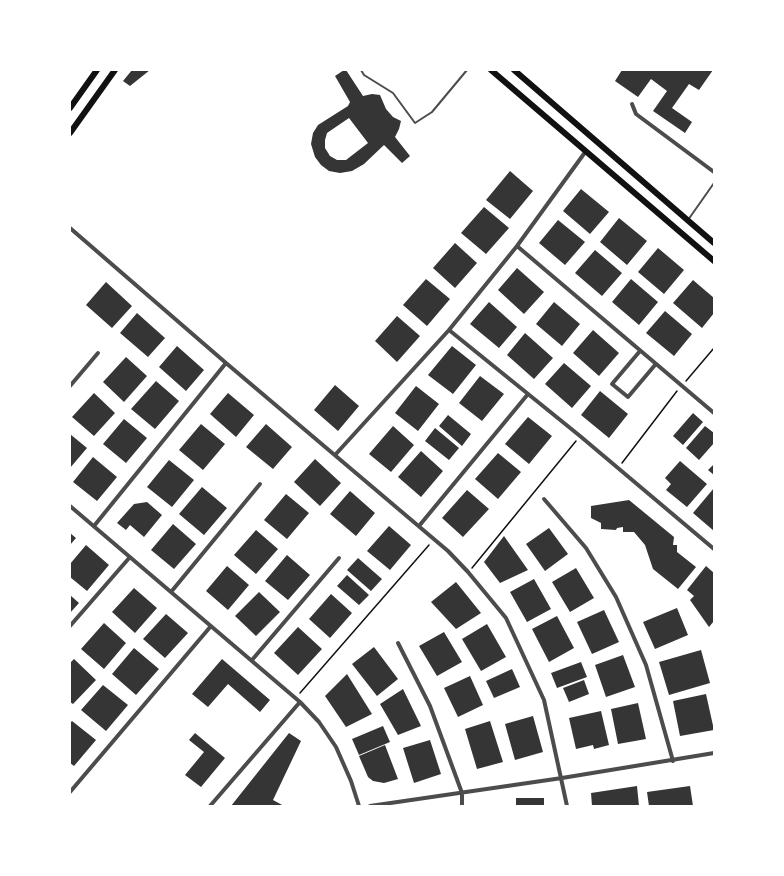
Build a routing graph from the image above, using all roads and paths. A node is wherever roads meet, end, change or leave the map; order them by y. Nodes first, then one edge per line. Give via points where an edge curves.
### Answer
1 (98, 70) edge
2 (115, 70) edge
3 (361, 70) edge
4 (467, 70) edge
5 (491, 70) edge
6 (514, 70) edge
7 (632, 104) dead end
8 (70, 108) edge
9 (70, 133) edge
10 (586, 151) junction
11 (714, 172) edge
12 (714, 184) edge
13 (688, 221) junction
14 (70, 228) edge
15 (714, 243) edge
16 (517, 246) junction
17 (714, 261) edge
18 (449, 330) junction
19 (714, 348) edge
20 (640, 351) junction
21 (98, 352) dead end
22 (226, 363) junction
23 (655, 365) junction
24 (70, 386) edge
25 (682, 386) junction
26 (528, 394) junction
27 (714, 413) edge
28 (580, 436) junction
29 (335, 455) junction
30 (617, 469) junction
31 (260, 484) dead end
32 (544, 498) dead end
33 (70, 506) edge
34 (94, 526) junction
35 (419, 526) junction
36 (435, 539) junction
37 (714, 549) edge
38 (130, 557) junction
39 (339, 558) dead end
40 (468, 572) junction
41 (171, 592) junction
42 (70, 626) edge
43 (211, 626) junction
44 (398, 643) dead end
45 (252, 660) junction
46 (296, 698) junction
47 (300, 702) junction
48 (714, 753) edge
49 (673, 760) junction
50 (562, 778) junction
51 (70, 792) edge
52 (462, 793) junction
53 (210, 806) edge
54 (359, 806) edge
55 (370, 806) edge
56 (462, 806) edge
57 (567, 806) edge

1 - 8 main road
2 - 9 main road
3 - 4 lane via 364,75 393,93 415,123 432,112
5 - 10 main road
6 - 13 main road
7 - 11 street via 636,114
10 - 16 street
10 - 17 main road
12 - 13 lane
13 - 15 main road
14 - 22 street
16 - 18 street
16 - 20 street
18 - 26 street
18 - 29 street
19 - 25 path
20 - 23 street
20 - 23 street via 612,384 628,397
21 - 24 street
22 - 29 street
22 - 34 street
23 - 25 street
25 - 27 street
25 - 30 path
26 - 28 street
26 - 35 street
28 - 30 street
28 - 40 path
29 - 35 street
30 - 37 street
31 - 41 street
32 - 49 street via 586,548 616,597 646,665
33 - 34 street
34 - 38 street
35 - 36 street
36 - 40 street
36 - 46 path
38 - 41 street
38 - 42 street
39 - 45 street
40 - 50 street via 506,618 544,700
41 - 43 street
43 - 45 street
43 - 51 street
44 - 52 street via 430,706
45 - 46 street
46 - 47 street
47 - 53 street
47 - 54 street via 319,722 336,747
48 - 49 street
49 - 50 street
50 - 52 street
50 - 57 street
52 - 55 street
52 - 56 street

